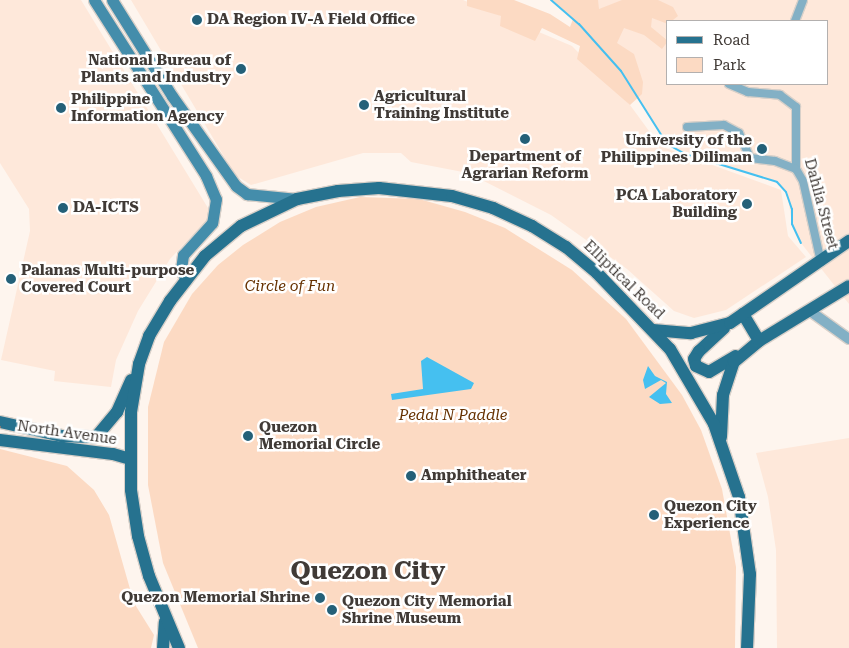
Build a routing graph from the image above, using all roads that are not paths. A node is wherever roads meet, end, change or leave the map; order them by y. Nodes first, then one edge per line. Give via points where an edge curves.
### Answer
1 (94, 0) edge
2 (112, 0) edge
3 (803, 0) edge
4 (795, 20) edge
5 (731, 85) edge
6 (776, 85) edge
7 (165, 86) junction
8 (772, 92) junction
9 (152, 93) junction
10 (172, 96) junction
11 (159, 104) junction
12 (688, 127) dead end
13 (796, 169) junction
14 (297, 199) junction
15 (849, 241) edge
16 (822, 262) junction
17 (186, 280) junction
18 (849, 286) edge
19 (810, 311) junction
20 (743, 314) junction
21 (730, 323) junction
22 (653, 330) junction
23 (849, 339) edge
24 (759, 341) junction
25 (744, 351) junction
26 (139, 364) junction
27 (0, 422) edge
28 (31, 429) junction
29 (0, 440) edge
30 (721, 442) junction
31 (27, 446) junction
32 (130, 459) junction
33 (165, 620) junction
34 (163, 648) edge
35 (179, 648) edge
36 (747, 648) edge

1 - 9 main road
2 - 7 main road
3 - 4 street
5 - 8 street, Dahlia Street via 748,92
6 - 8 street
7 - 9 main road
7 - 10 main road
8 - 13 street, Dahlia Street via 790,100 796,107
9 - 11 main road
10 - 11 main road
10 - 14 main road via 242,191 257,196
11 - 17 main road via 206,176 216,199 212,223 183,255 181,270
12 - 13 street via 724,125 739,133 750,158 775,161
13 - 16 street, Dahlia Street via 801,176
14 - 17 main road, Elliptical Road via 241,226 216,246
14 - 22 main road, Elliptical Road via 338,191 393,188 443,194 493,208 532,226 566,247 597,273
15 - 16 main road
16 - 20 main road
17 - 26 main road, Elliptical Road via 158,318
18 - 19 main road
19 - 23 street
19 - 24 main road
20 - 21 main road
20 - 24 main road
21 - 22 main road via 691,333
21 - 25 main road via 700,351 694,359 696,366 709,372
22 - 30 main road, Elliptical Road via 696,388
24 - 25 main road
25 - 30 main road via 728,373 723,395
26 - 28 main road, North Avenue via 117,412 96,437 77,438
26 - 32 main road, Elliptical Road via 131,412
27 - 28 main road, North Avenue
28 - 31 main road via 37,439
29 - 31 main road, North Avenue
30 - 36 main road, Elliptical Road via 734,479 747,536 751,594
31 - 32 main road, North Avenue via 113,454
32 - 33 main road, Elliptical Road via 138,536
33 - 34 main road
33 - 35 main road, Elliptical Road

